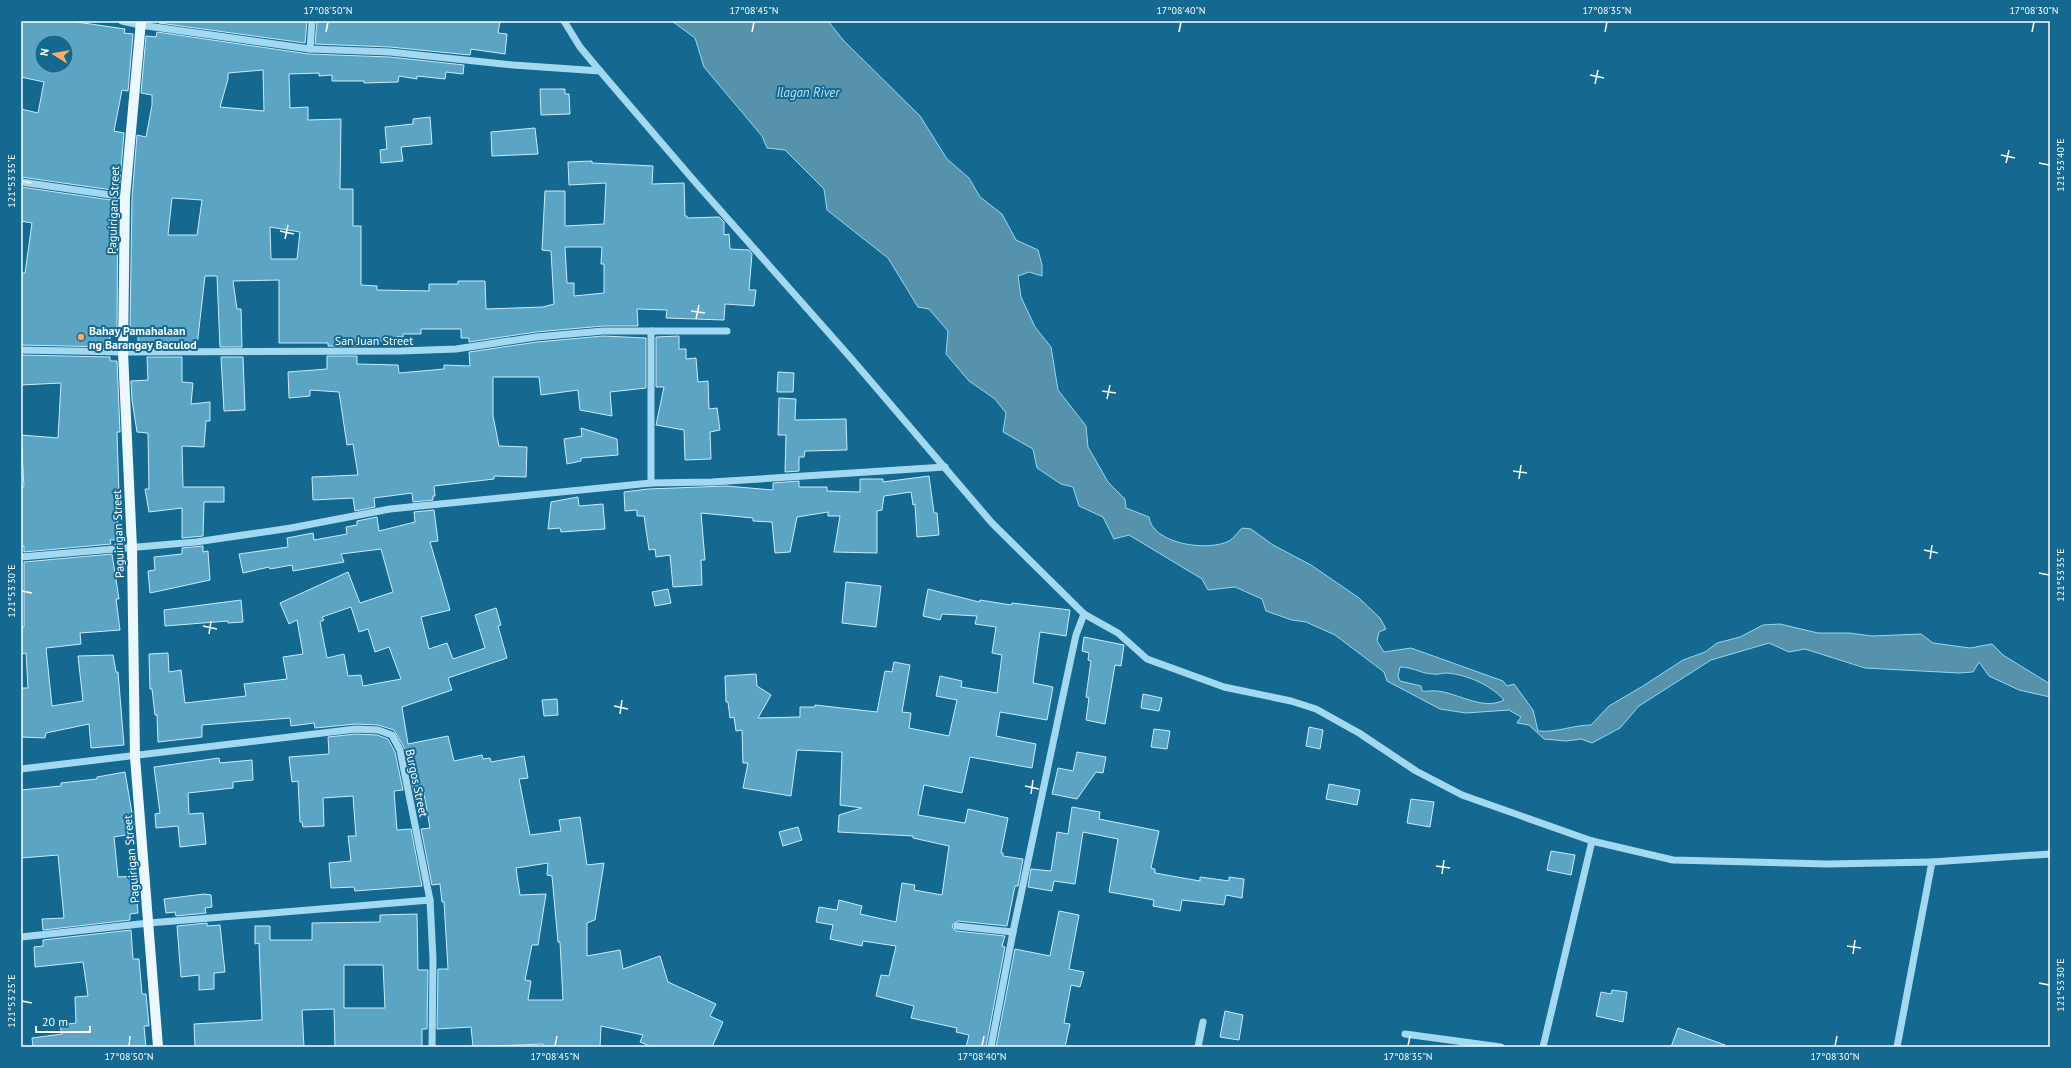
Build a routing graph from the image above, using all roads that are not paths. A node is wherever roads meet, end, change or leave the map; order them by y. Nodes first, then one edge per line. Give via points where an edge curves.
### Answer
1 (122, 21) edge
2 (312, 21) edge
3 (564, 21) edge
4 (141, 23) edge
5 (310, 49) junction
6 (600, 71) junction
7 (21, 182) edge
8 (125, 196) junction
9 (652, 331) junction
10 (727, 332) dead end
11 (21, 350) edge
12 (123, 352) junction
13 (945, 467) junction
14 (650, 483) junction
15 (132, 548) junction
16 (21, 557) edge
17 (1084, 614) junction
18 (135, 757) junction
19 (21, 769) edge
20 (1592, 841) junction
21 (2050, 854) edge
22 (1932, 862) junction
23 (430, 900) junction
24 (149, 923) junction
25 (957, 926) dead end
26 (1012, 932) junction
27 (21, 937) edge
28 (1203, 1022) dead end
29 (1405, 1034) dead end
30 (158, 1047) edge
31 (432, 1047) edge
32 (991, 1047) edge
33 (1198, 1047) edge
34 (1501, 1047) edge
35 (1543, 1047) edge
36 (1897, 1047) edge

1 - 4 street
2 - 5 street
3 - 6 street via 580,47
4 - 5 street
4 - 8 main road, Paguirigan Street
5 - 6 street via 390,52
6 - 13 street
7 - 8 street
8 - 12 main road, Paguirigan Street
9 - 10 street, San Juan Street
9 - 12 street, San Juan Street via 603,331 536,337 456,349
9 - 14 street
11 - 12 street, San Juan Street
12 - 15 main road, Paguirigan Street
13 - 14 street via 712,482
13 - 17 street via 992,523
14 - 15 street via 390,509 291,528
15 - 16 street
15 - 18 main road, Paguirigan Street
17 - 20 street via 1118,634 1147,659 1224,686 1316,709 1359,732 1416,771 1462,795
17 - 26 street via 1076,635
18 - 19 street
18 - 23 street, Burgos Street via 356,729 378,730 392,735 400,750
18 - 24 main road, Paguirigan Street
20 - 22 street via 1673,860 1828,864
20 - 35 street
21 - 22 street
22 - 36 street
23 - 24 street
23 - 31 street, Burgos Street via 433,959
24 - 27 street
24 - 30 main road, Paguirigan Street
25 - 26 street
26 - 32 street
28 - 33 street
29 - 34 street

